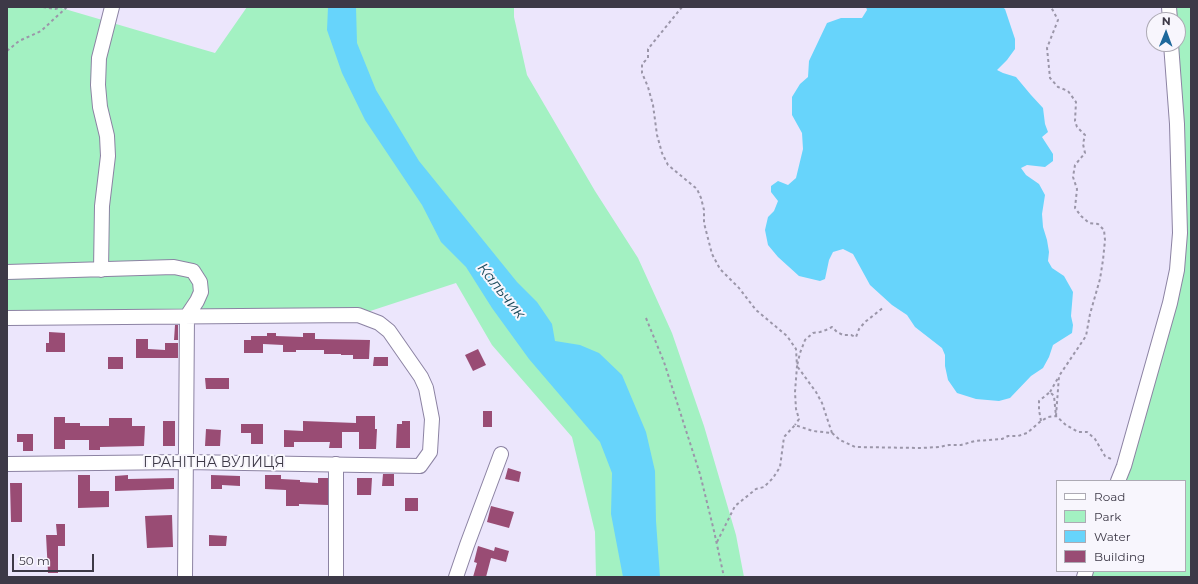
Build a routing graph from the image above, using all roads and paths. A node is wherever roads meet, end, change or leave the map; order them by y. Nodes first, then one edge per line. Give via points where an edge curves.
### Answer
1 (43, 7) edge
2 (62, 7) edge
3 (67, 7) edge
4 (112, 7) edge
5 (682, 7) edge
6 (1051, 7) edge
7 (7, 51) edge
8 (1172, 52) edge
9 (101, 270) junction
10 (7, 272) edge
11 (884, 307) dead end
12 (187, 316) junction
13 (7, 318) edge
14 (646, 318) dead end
15 (797, 366) junction
16 (1059, 376) junction
17 (1050, 392) junction
18 (1056, 416) junction
19 (1041, 421) junction
20 (795, 425) junction
21 (832, 433) junction
22 (501, 454) dead end
23 (186, 462) junction
24 (7, 464) edge
25 (336, 464) junction
26 (1124, 466) junction
27 (1118, 480) edge
28 (717, 542) junction
29 (185, 577) edge
30 (336, 577) edge
31 (456, 577) edge
32 (724, 577) edge

1 - 2 path
3 - 7 path via 41,31 19,41
4 - 9 street via 99,58 98,85 108,156 102,206
5 - 15 path via 648,49 648,58 642,64 662,153 668,165 697,189 704,210 704,223 712,254 720,269 756,310 787,336 796,349
6 - 16 path via 1058,20 1047,48 1050,78 1058,87 1068,91 1076,102 1075,121 1085,135 1082,144 1085,153 1075,165 1073,177 1076,188 1075,208 1089,223 1098,224 1104,230 1105,240 1100,279 1086,336
8 - 26 street via 1177,124 1180,233 1177,270
9 - 10 street
9 - 12 street via 174,268 192,272 200,282 200,292 198,301
11 - 15 path via 865,322 856,337 843,335 832,327 813,333 805,340
12 - 13 street
12 - 23 street
12 - 25 street, ГРАНІТНА ВУЛИЦЯ via 358,315 389,330 426,388 432,418 430,452 420,466
14 - 28 path via 682,416
15 - 20 path via 795,392 799,419
15 - 21 path via 822,403
16 - 17 path
16 - 18 path
17 - 18 path via 1054,396
17 - 19 path via 1039,401
18 - 19 path
18 - 26 path via 1078,432 1087,432 1095,439 1105,456
19 - 21 path via 1027,433 1018,436 939,447 855,447
20 - 21 path via 813,431
20 - 28 path via 784,437 780,468 764,487 756,489 735,506
22 - 31 street
23 - 24 street, ГРАНІТНА ВУЛИЦЯ
23 - 25 street, ГРАНІТНА ВУЛИЦЯ
23 - 29 street
25 - 30 street
26 - 27 street
28 - 32 path

